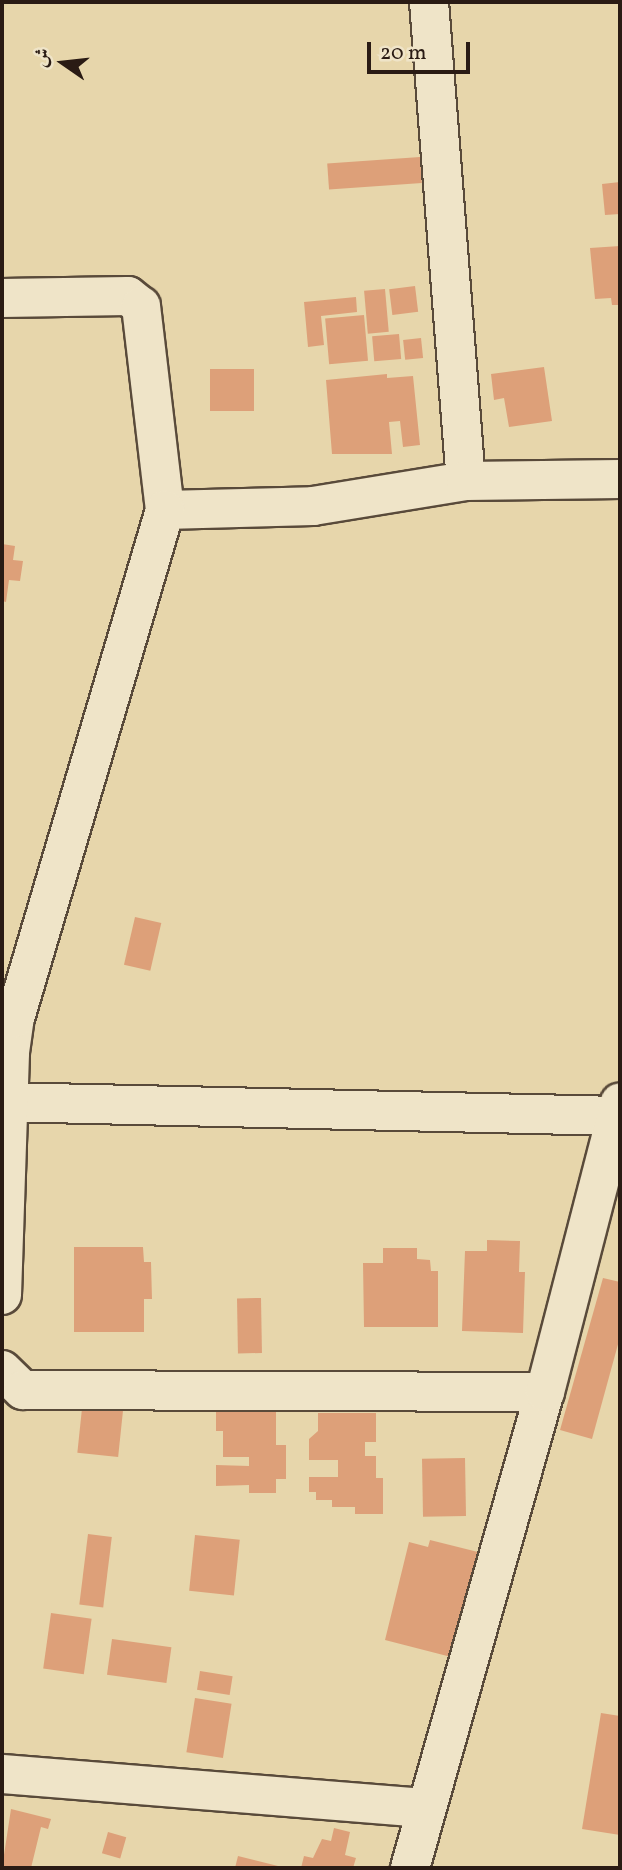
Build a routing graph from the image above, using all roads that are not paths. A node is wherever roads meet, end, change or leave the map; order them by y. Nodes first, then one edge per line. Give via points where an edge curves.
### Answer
1 (429, 2) edge
2 (2, 298) edge
3 (620, 479) edge
4 (466, 481) junction
5 (165, 510) junction
6 (5, 1102) edge
7 (618, 1110) edge
8 (2, 1295) edge
9 (2, 1370) edge
10 (545, 1392) junction
11 (2, 1774) edge
12 (424, 1808) junction
13 (410, 1868) edge

1 - 4 street
2 - 5 street via 128,296 141,306
3 - 4 street
4 - 5 street via 313,506
5 - 6 street via 15,1018
6 - 7 street
6 - 8 street
7 - 10 street
9 - 10 street via 23,1390
10 - 12 street
11 - 12 street
12 - 13 street

